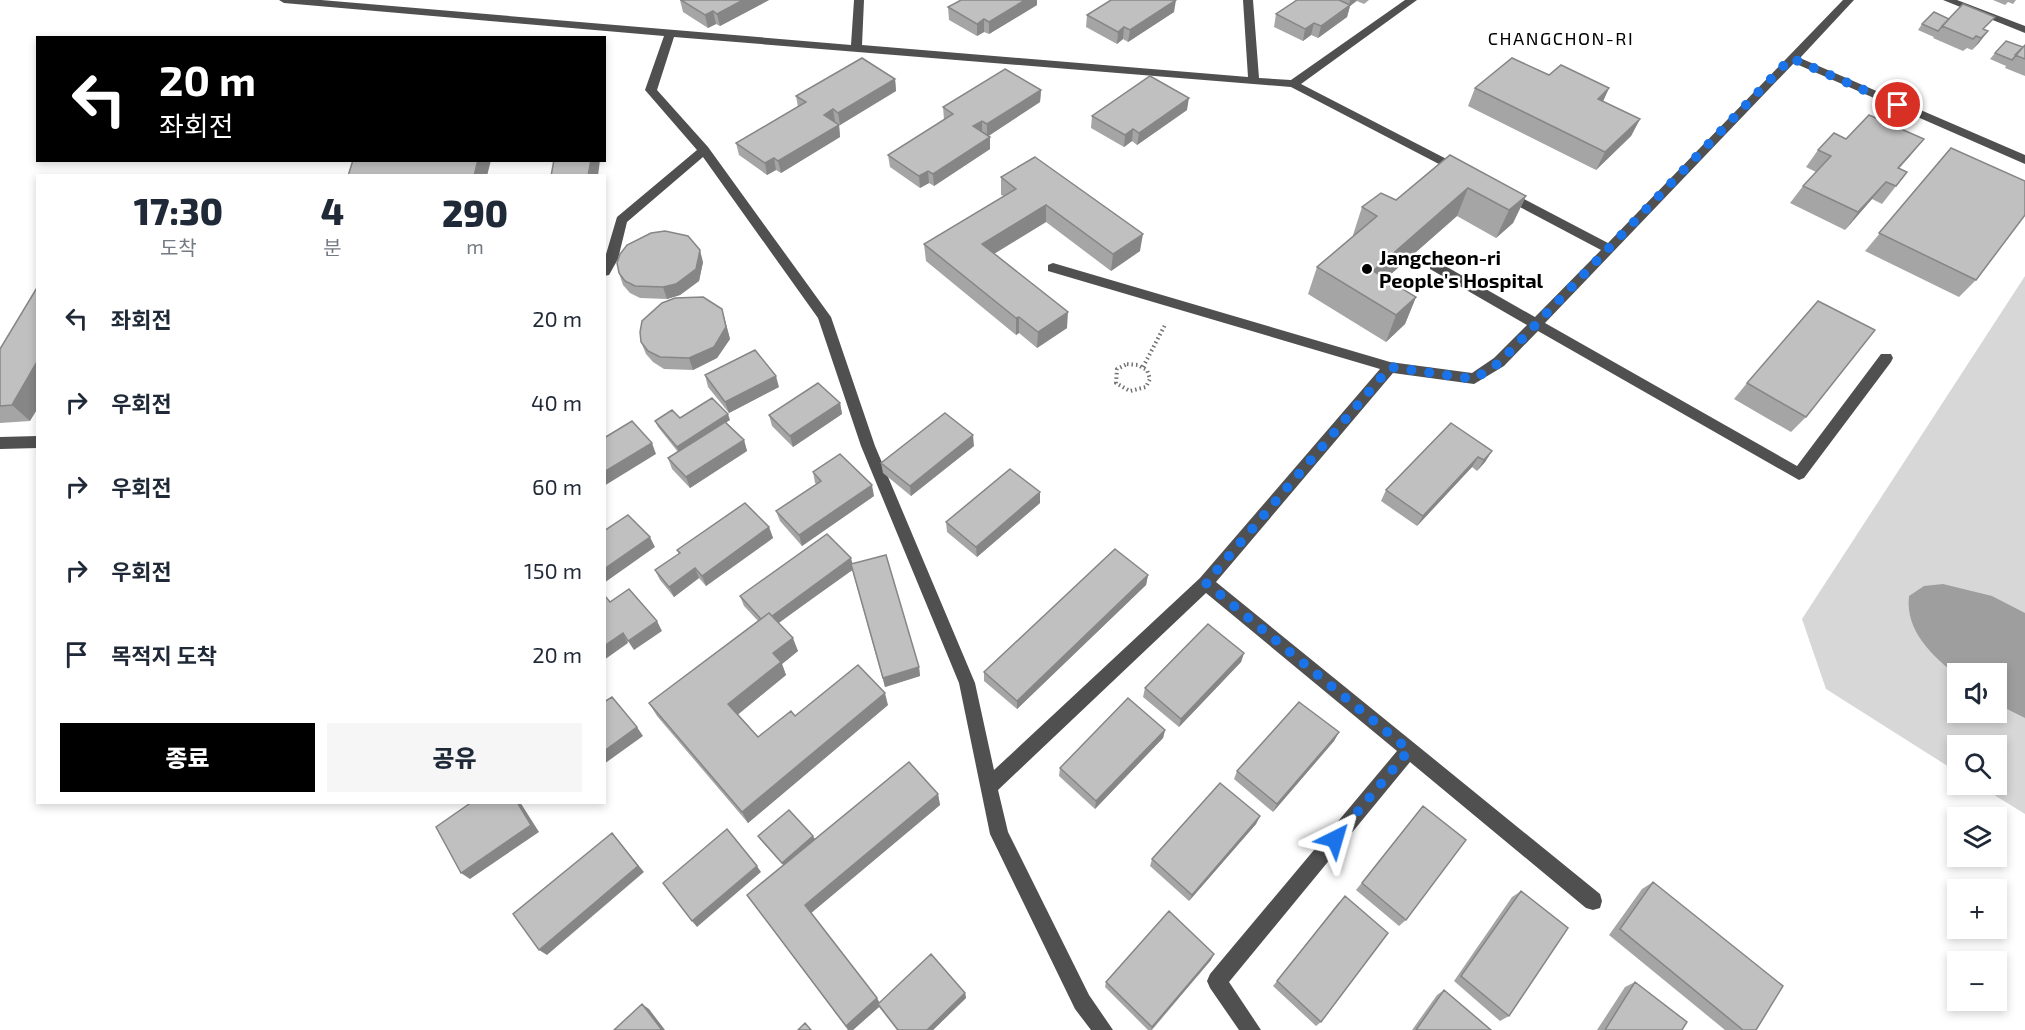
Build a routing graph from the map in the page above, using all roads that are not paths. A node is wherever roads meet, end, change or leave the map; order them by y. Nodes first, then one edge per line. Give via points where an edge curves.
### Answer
1 (284, 0) edge
2 (859, 0) edge
3 (1248, 0) edge
4 (1412, 0) edge
5 (1849, 0) edge
6 (1948, 0) edge
7 (2025, 30) edge
8 (670, 33) junction
9 (856, 48) junction
10 (1791, 58) junction
11 (1254, 80) junction
12 (1293, 84) junction
13 (704, 150) junction
14 (2025, 160) edge
15 (1475, 179) edge
16 (1496, 189) edge
17 (1609, 249) junction
18 (1435, 266) dead end
19 (1053, 268) dead end
20 (606, 269) edge
21 (1537, 324) junction
22 (1886, 358) dead end
23 (1390, 367) junction
24 (36, 442) edge
25 (0, 443) edge
26 (1206, 583) junction
27 (1409, 750) junction
28 (989, 787) junction
29 (1593, 901) dead end
30 (1102, 1030) edge
31 (1251, 1030) edge

1 - 8 street
2 - 9 street
3 - 11 street
4 - 12 street
5 - 10 street
6 - 7 street
8 - 9 street
8 - 13 street via 651,90
9 - 11 street
10 - 14 street
10 - 17 street
11 - 12 street
12 - 15 street
13 - 20 street via 621,220
13 - 28 street via 824,317 868,446 967,683
16 - 17 street
17 - 21 street
18 - 21 street
19 - 23 street
21 - 22 street via 1799,474
21 - 23 street via 1499,363 1474,379
23 - 26 street
24 - 25 street
26 - 27 street
26 - 28 street
27 - 29 street
27 - 31 street via 1217,981
28 - 30 street via 999,834 1082,1002

